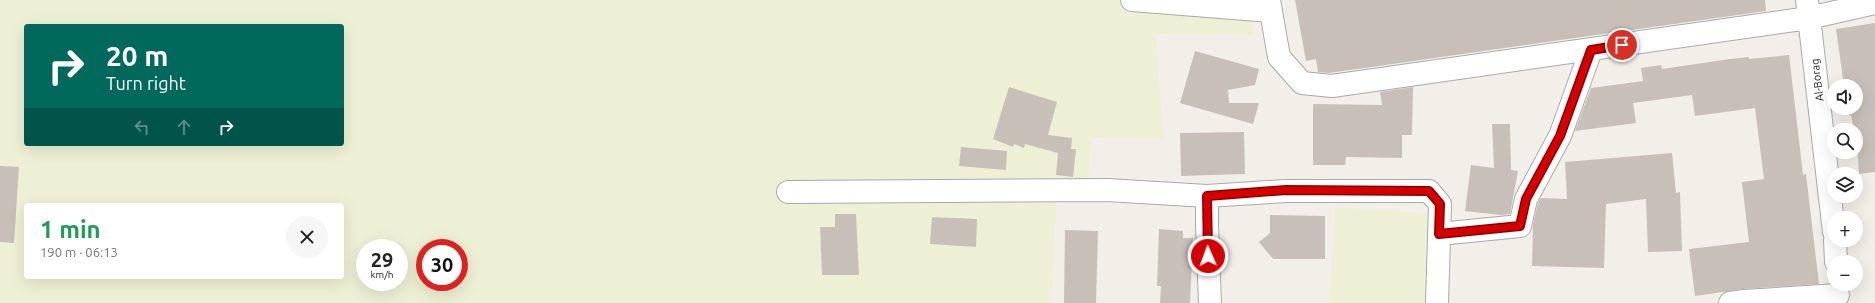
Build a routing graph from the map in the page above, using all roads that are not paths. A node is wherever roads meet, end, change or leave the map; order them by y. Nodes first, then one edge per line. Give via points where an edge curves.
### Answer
1 (1132, 0) edge
2 (1875, 3) edge
3 (1270, 5) edge
4 (1808, 9) edge
5 (1591, 50) junction
6 (788, 192) dead end
7 (1207, 196) junction
8 (1832, 211) edge
9 (1439, 234) junction
10 (1838, 294) edge
11 (1210, 303) edge
12 (1437, 303) edge
13 (1730, 303) edge

1 - 3 street
2 - 4 street
3 - 5 street via 1279,57 1302,83 1332,86
4 - 5 street
4 - 8 street, Al-Borag
5 - 9 street via 1560,136 1526,199 1520,226
6 - 7 street via 1107,190
7 - 9 street via 1286,190 1429,191 1440,204
7 - 11 street
9 - 12 street
10 - 13 street

